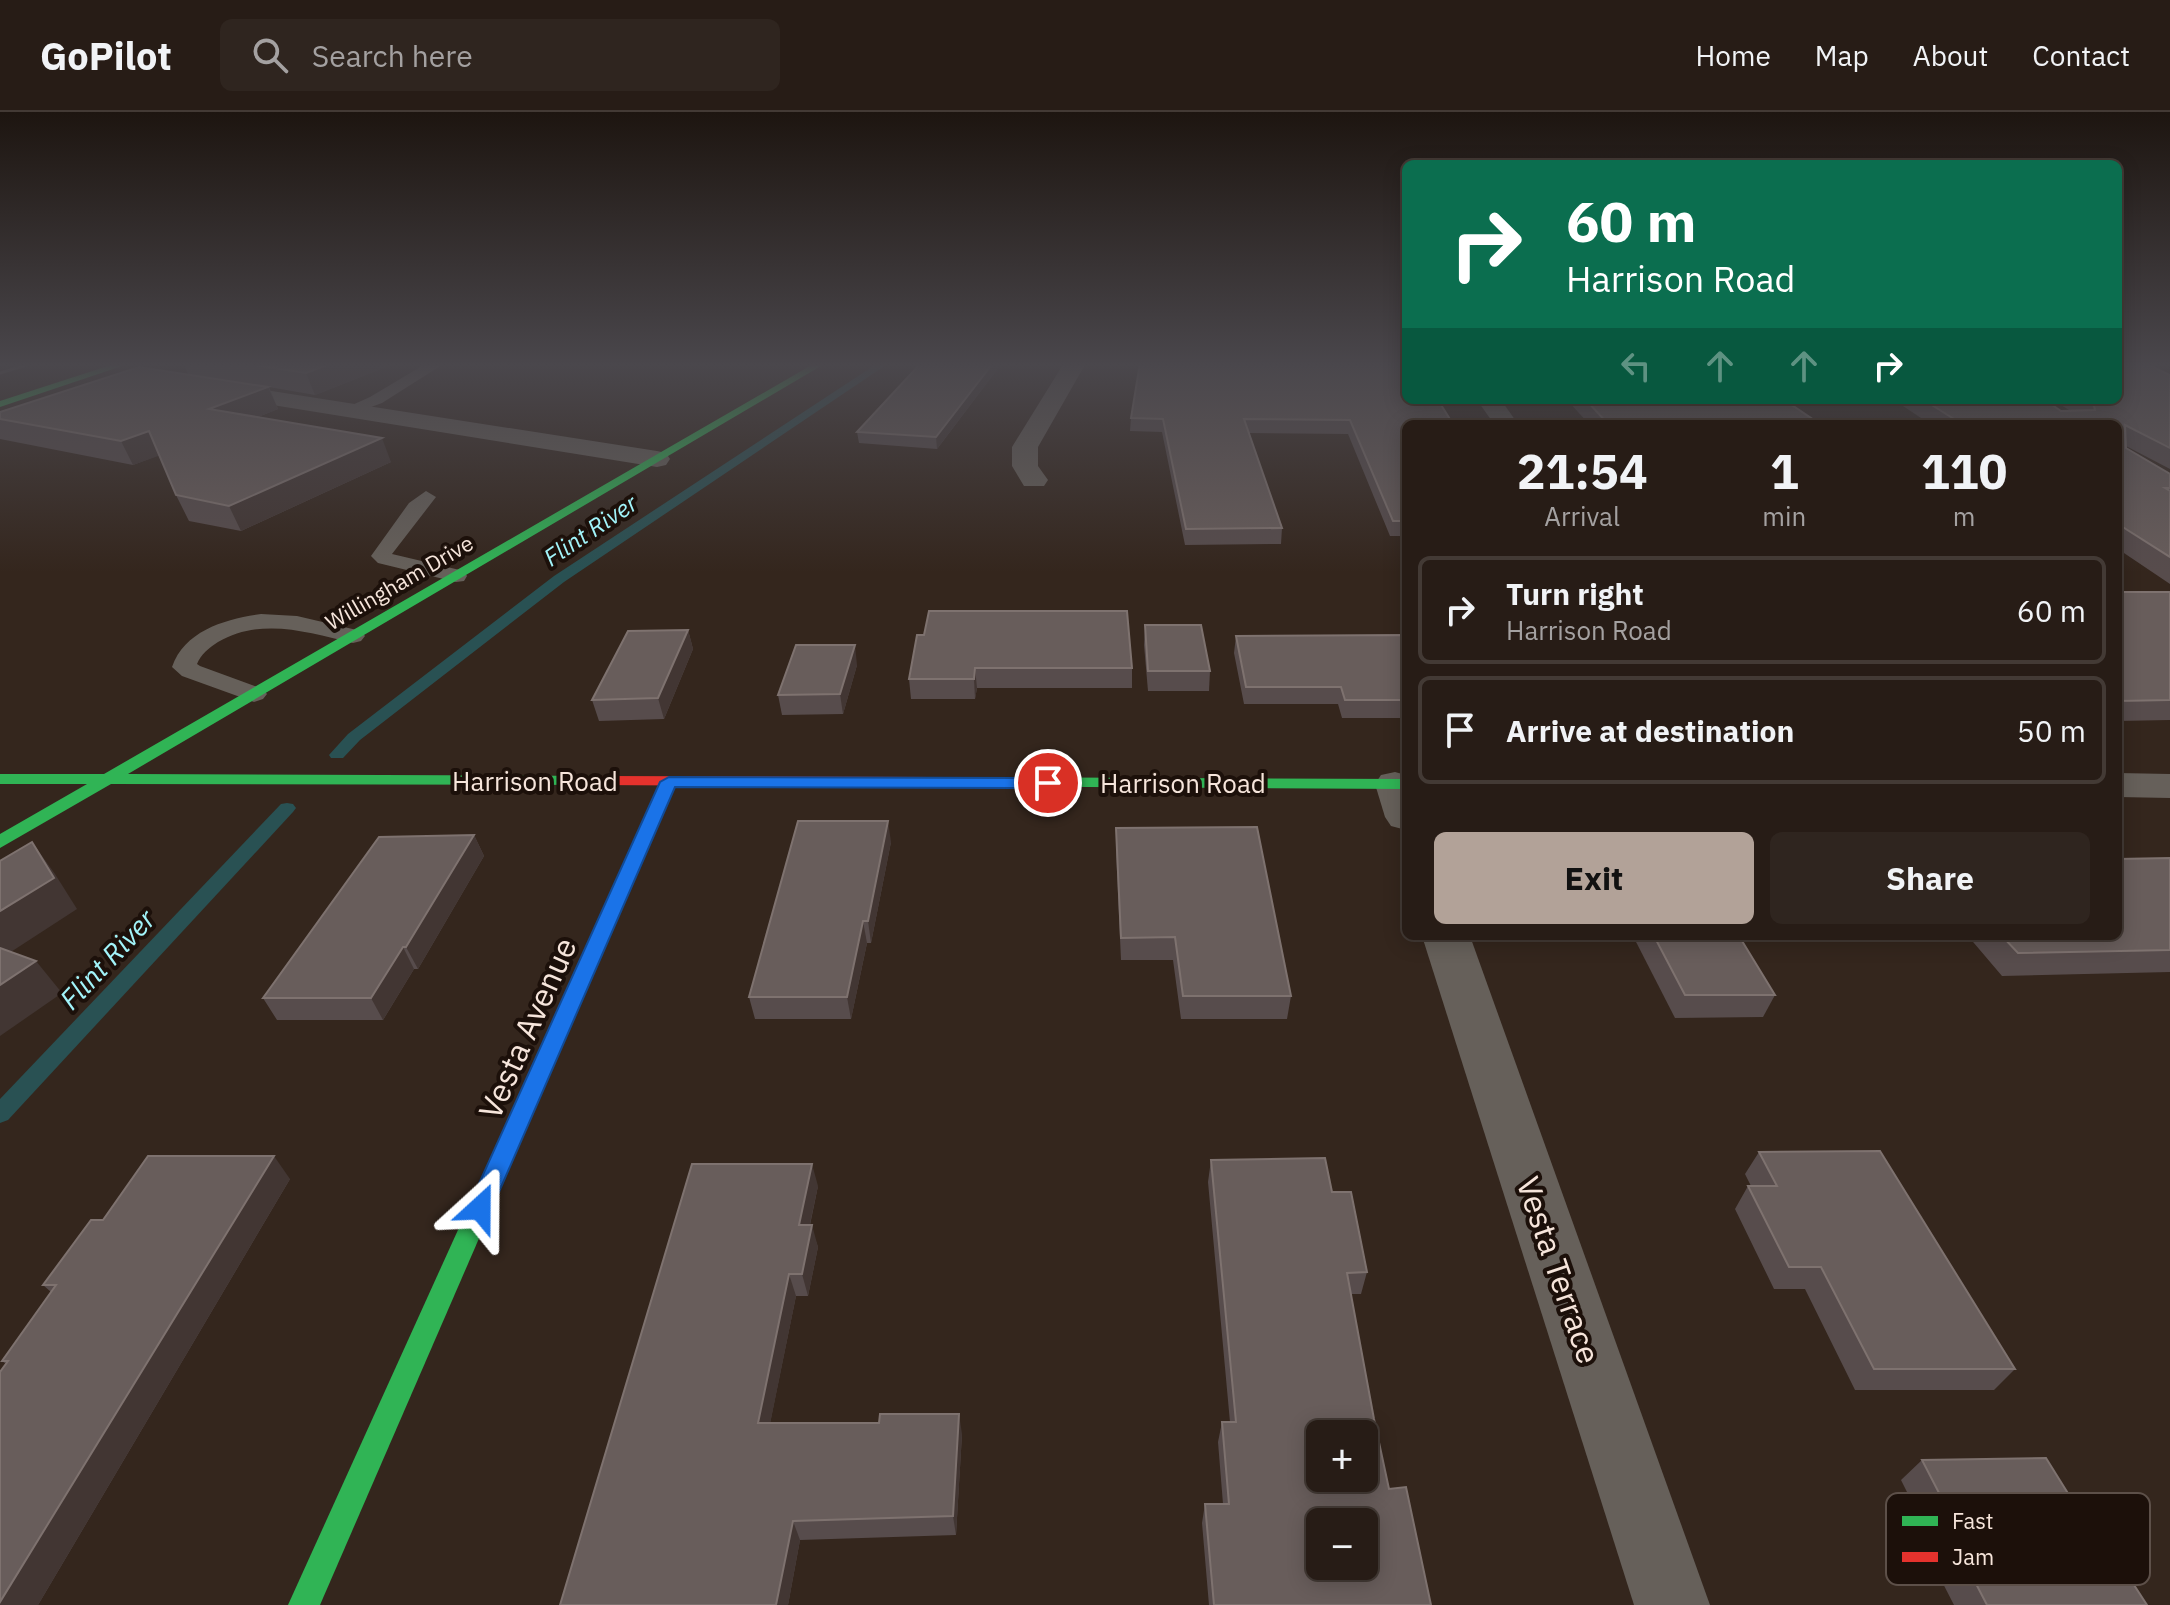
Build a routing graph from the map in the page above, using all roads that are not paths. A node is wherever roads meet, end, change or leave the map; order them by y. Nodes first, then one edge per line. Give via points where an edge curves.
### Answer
1 (492, 433) edge
2 (702, 433) edge
3 (1034, 433) edge
4 (657, 459) junction
5 (1034, 480) dead end
6 (426, 497) dead end
7 (456, 576) junction
8 (353, 636) junction
9 (254, 694) junction
10 (0, 779) edge
11 (107, 780) junction
12 (669, 782) junction
13 (2122, 785) edge
14 (2170, 786) edge
15 (1402, 795) edge
16 (0, 842) edge
17 (1447, 940) edge
18 (304, 1605) edge
19 (1672, 1605) edge

1 - 4 street
2 - 4 street, Willingham Drive
3 - 5 street via 1025,447 1025,466
4 - 7 street, Willingham Drive
6 - 7 lane via 381,556
7 - 8 street, Willingham Drive
8 - 9 street, Willingham Drive
8 - 9 lane via 284,619 252,620 216,633 187,655 184,667
9 - 11 street, Willingham Drive
10 - 11 street, Harrison Road
11 - 12 street, Harrison Road
11 - 16 street, Willingham Drive
12 - 15 street, Harrison Road
12 - 18 street, Vesta Avenue
13 - 14 street
17 - 19 street, Vesta Terrace

